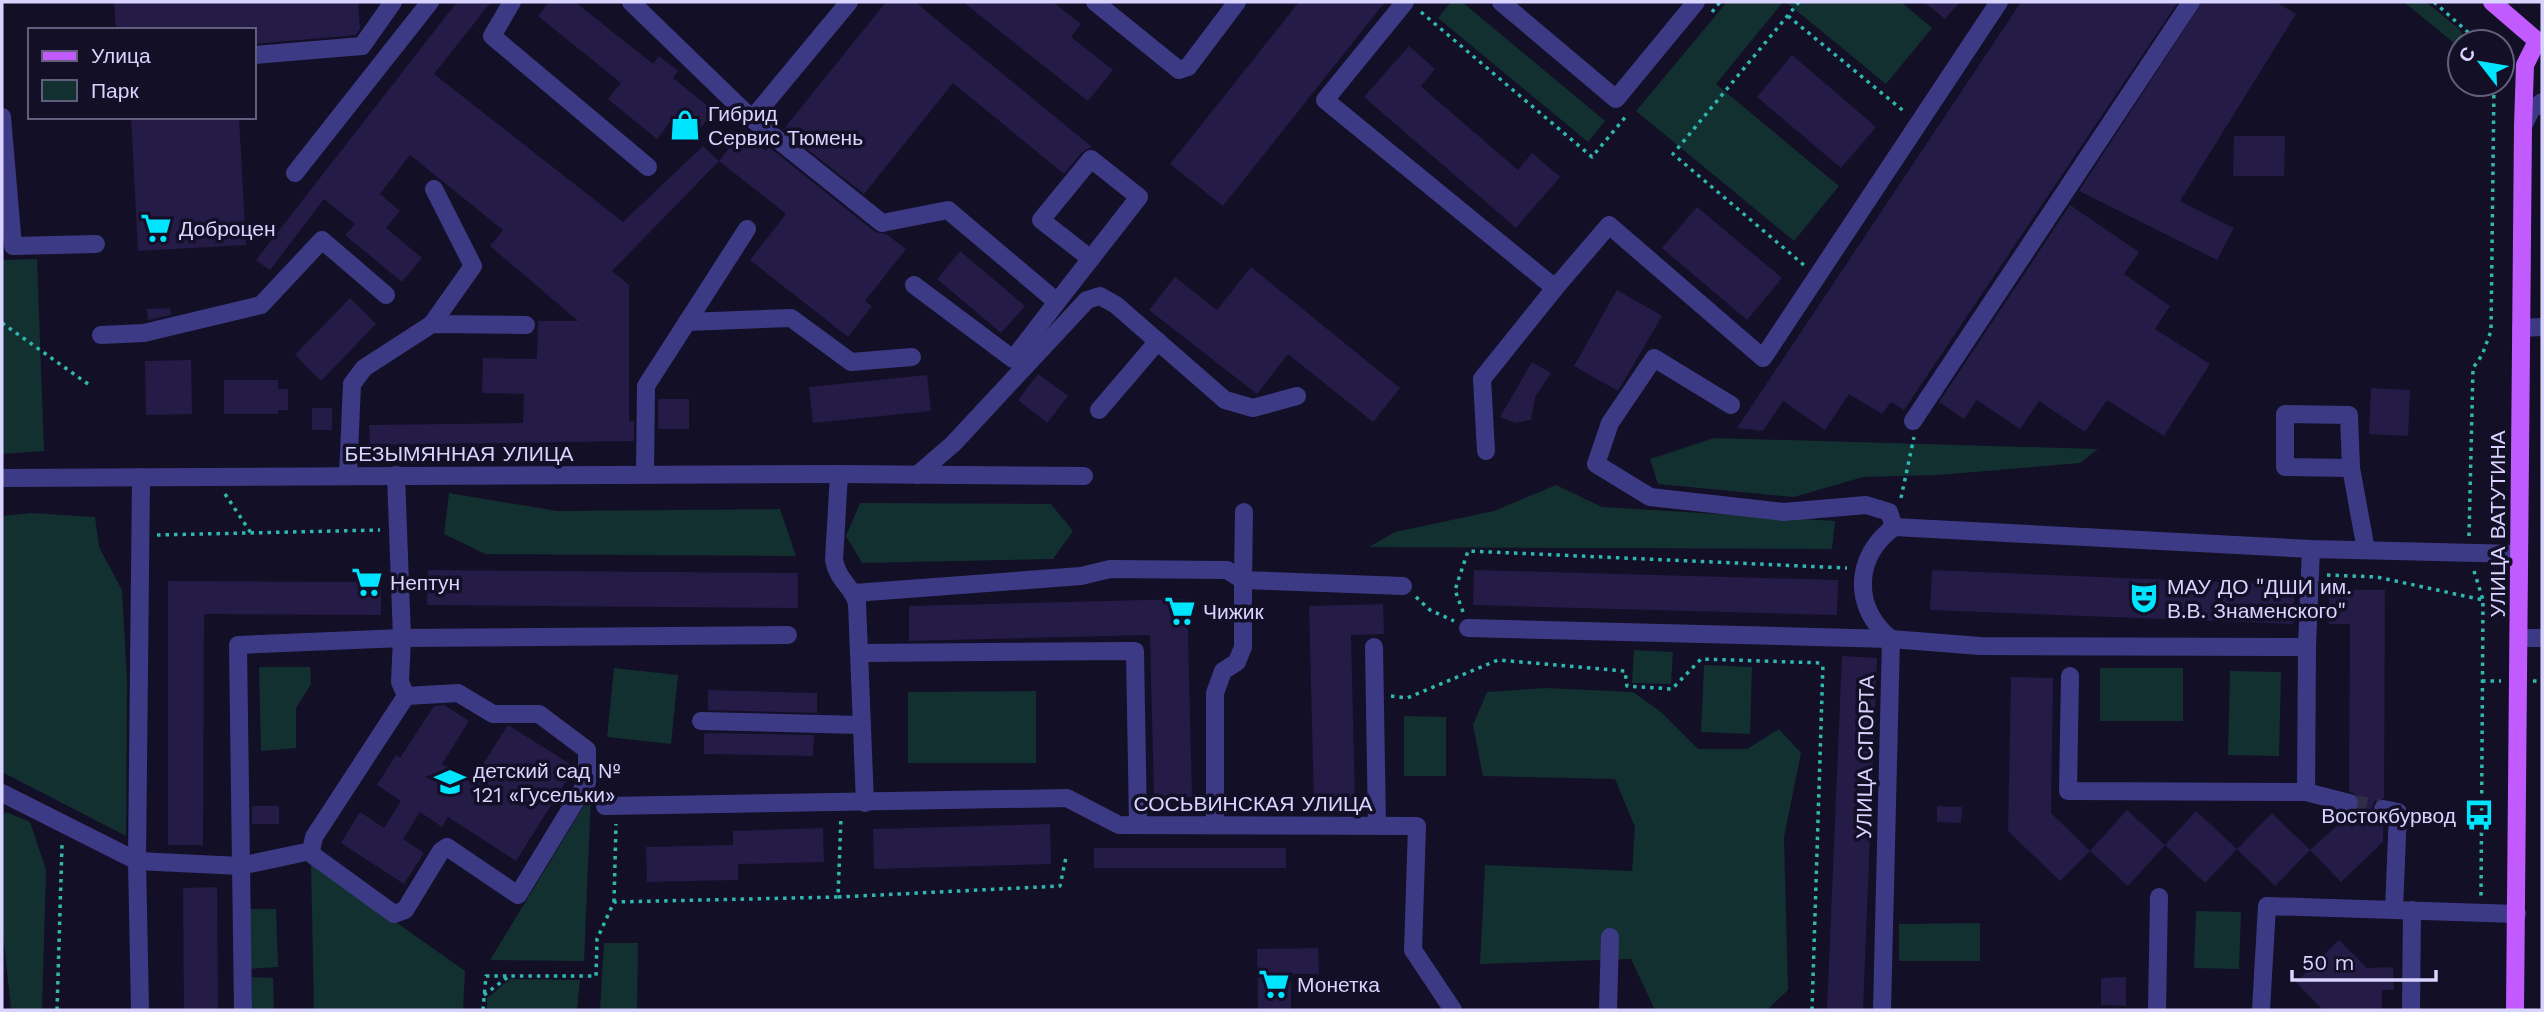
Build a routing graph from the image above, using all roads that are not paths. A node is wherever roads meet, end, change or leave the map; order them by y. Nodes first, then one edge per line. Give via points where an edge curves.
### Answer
1 (393, 2) edge
2 (430, 2) edge
3 (512, 2) edge
4 (631, 2) edge
5 (849, 2) edge
6 (1095, 2) edge
7 (1405, 2) edge
8 (1501, 2) edge
9 (1696, 2) edge
10 (1999, 2) edge
11 (2191, 2) edge
12 (2492, 2) edge
13 (1231, 4) edge
14 (2540, 43) edge
15 (256, 55) edge
16 (2542, 102) edge
17 (2, 117) edge
18 (752, 119) junction
19 (2523, 126) junction
20 (648, 167) dead end
21 (295, 173) dead end
22 (434, 189) dead end
23 (747, 229) dead end
24 (96, 244) dead end
25 (1091, 259) junction
26 (914, 285) dead end
27 (1555, 288) junction
28 (386, 295) dead end
29 (1057, 302) junction
30 (687, 322) junction
31 (432, 324) junction
32 (526, 325) dead end
33 (2542, 327) edge
34 (2521, 328) junction
35 (101, 335) dead end
36 (1158, 341) junction
37 (912, 357) dead end
38 (1297, 396) dead end
39 (1731, 405) dead end
40 (1099, 410) dead end
41 (1913, 421) road end
42 (1486, 451) dead end
43 (2351, 468) junction
44 (645, 474) junction
45 (839, 474) junction
46 (396, 475) junction
47 (917, 475) junction
48 (348, 476) junction
49 (1084, 476) dead end
50 (141, 477) junction
51 (2, 478) edge
52 (1244, 512) dead end
53 (1894, 527) junction
54 (2311, 549) junction
55 (2367, 550) junction
56 (2519, 554) junction
57 (1243, 580) junction
58 (1403, 586) road end
59 (854, 593) junction
60 (1468, 628) road end
61 (788, 635) dead end
62 (402, 638) junction
63 (2519, 638) junction
64 (2542, 638) edge
65 (1891, 639) junction
66 (2307, 646) junction
67 (1374, 647) dead end
68 (860, 653) junction
69 (2070, 676) dead end
70 (405, 696) junction
71 (701, 720) dead end
72 (860, 726) junction
73 (2306, 792) junction
74 (2, 793) edge
75 (865, 803) junction
76 (2349, 803) tunnel mouth
77 (611, 806) road end
78 (2383, 809) tunnel mouth
79 (1138, 825) junction
80 (1215, 825) junction
81 (1377, 826) junction
82 (311, 851) junction
83 (136, 861) junction
84 (240, 866) junction
85 (2159, 897) dead end
86 (2403, 910) junction
87 (2517, 914) junction
88 (1610, 937) dead end
89 (140, 1010) edge
90 (243, 1010) edge
91 (1453, 1010) edge
92 (1608, 1010) edge
93 (1882, 1010) edge
94 (2157, 1010) edge
95 (2261, 1010) edge
96 (2411, 1010) edge
97 (2515, 1010) edge

1 - 15 street via 362,47
2 - 21 street
3 - 20 street via 492,36
4 - 18 street
5 - 18 street
6 - 13 street via 1179,70 1188,66
7 - 27 street via 1325,100
8 - 9 street via 1616,99
10 - 27 street via 1763,358 1609,225
11 - 41 street
12 - 14 main road
14 - 19 main road, УЛИЦА ВАТУТИНА via 2525,65
16 - 19 street via 2531,110
17 - 24 street via 13,246
18 - 29 street via 882,223 948,210
19 - 34 main road, УЛИЦА ВАТУТИНА
22 - 31 street via 473,267
23 - 30 street
25 - 25 street via 1139,197 1091,159 1041,220
25 - 29 street
26 - 29 street via 1013,359
27 - 42 street via 1482,379
28 - 35 street via 322,240 261,305 144,333
30 - 37 street via 791,318 851,362
30 - 44 street via 646,386
31 - 32 street
31 - 48 street via 357,375 351,394
33 - 34 street
34 - 56 main road, УЛИЦА ВАТУТИНА
36 - 38 street via 1225,400 1238,406 1253,408
36 - 40 street
36 - 47 street via 1100,296 1087,300 953,444
39 - 53 street via 1654,358 1610,423 1596,464 1650,497 1784,512 1866,505 1889,512
43 - 43 street via 2349,415 2285,414 2285,467
43 - 55 street
44 - 45 street, БЕЗЫМЯННАЯ УЛИЦА
44 - 46 street, БЕЗЫМЯННАЯ УЛИЦА
45 - 47 street, БЕЗЫМЯННАЯ УЛИЦА
45 - 59 street via 834,561 836,573
46 - 48 street, БЕЗЫМЯННАЯ УЛИЦА
46 - 62 street
47 - 49 street, БЕЗЫМЯННАЯ УЛИЦА
48 - 50 street, БЕЗЫМЯННАЯ УЛИЦА
50 - 51 street, БЕЗЫМЯННАЯ УЛИЦА
50 - 83 street
52 - 57 street
53 - 54 street
53 - 65 street via 1875,545 1862,582 1872,620
54 - 55 street
54 - 66 street
55 - 56 street
56 - 63 main road, УЛИЦА ВАТУТИНА
57 - 58 street
57 - 59 street via 1227,570 1110,569 1081,576
57 - 80 street via 1243,647 1237,662 1223,671 1215,693
59 - 68 street
60 - 65 street
61 - 62 street
62 - 70 street
62 - 84 street via 238,645
63 - 64 street
63 - 87 main road, УЛИЦА ВАТУТИНА
65 - 66 street via 1980,646
65 - 93 street, УЛИЦА СПОРТА
66 - 73 street
67 - 81 street
68 - 72 street
68 - 79 street via 1135,651
69 - 73 street via 2068,791
70 - 82 street via 314,837
70 - 82 street via 458,693 493,714 539,714 587,750 587,782 518,895 447,847 405,910 394,914
71 - 72 street
72 - 75 street
73 - 76 street
74 - 83 street
75 - 77 street, СОСЬВИНСКАЯ УЛИЦА
75 - 79 street, СОСЬВИНСКАЯ УЛИЦА via 1068,799 1119,825
78 - 86 street via 2398,812
79 - 80 street, СОСЬВИНСКАЯ УЛИЦА
80 - 81 street, СОСЬВИНСКАЯ УЛИЦА
81 - 91 street, СОСЬВИНСКАЯ УЛИЦА via 1417,826 1413,950
82 - 84 street
83 - 84 street
83 - 89 street
84 - 90 street
85 - 94 street
86 - 87 street
86 - 95 street via 2267,906
86 - 96 street
87 - 97 main road, УЛИЦА ВАТУТИНА
88 - 92 street

